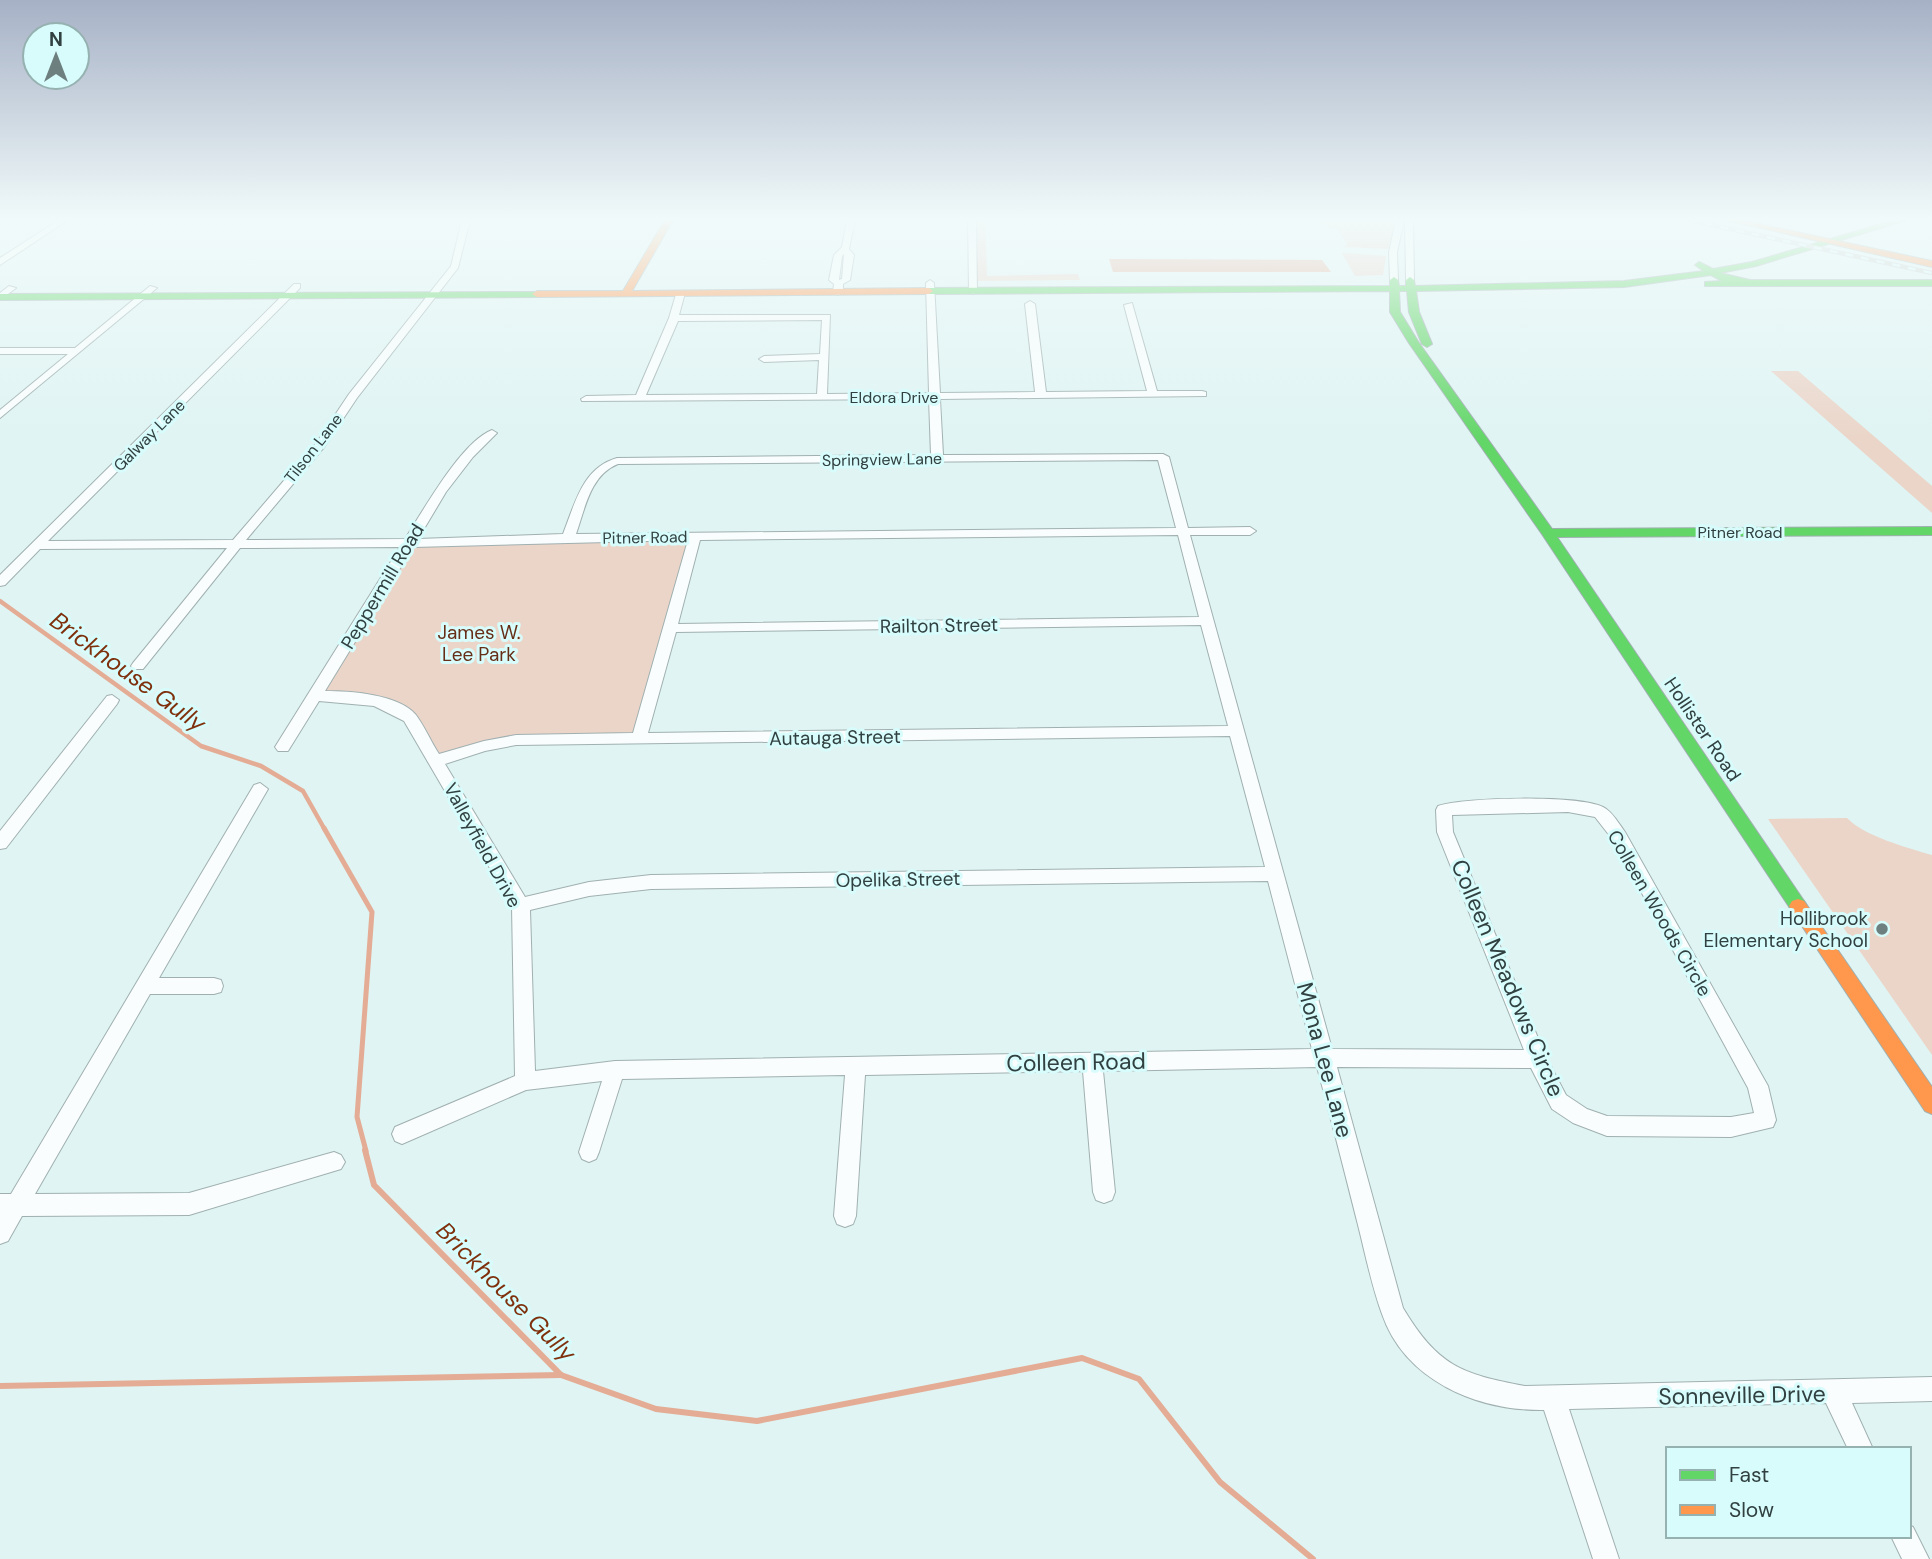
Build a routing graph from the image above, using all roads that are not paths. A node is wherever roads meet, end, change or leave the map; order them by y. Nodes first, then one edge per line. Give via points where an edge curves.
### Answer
1 (93, 293) edge
2 (147, 293) edge
3 (291, 293) edge
4 (434, 293) edge
5 (680, 293) joint
6 (686, 293) edge
7 (930, 293) edge
8 (1399, 293) edge
9 (1402, 293) edge
10 (3, 294) edge
11 (1030, 304) dead end
12 (1129, 306) dead end
13 (674, 318) junction
14 (1404, 327) junction
15 (1422, 328) junction
16 (0, 351) edge
17 (78, 351) junction
18 (823, 357) junction
19 (764, 359) dead end
20 (1439, 376) junction
21 (1153, 394) junction
22 (1202, 394) dead end
23 (1041, 396) junction
24 (822, 397) junction
25 (936, 397) junction
26 (640, 398) junction
27 (586, 399) dead end
28 (0, 415) edge
29 (492, 433) dead end
30 (1163, 457) joint
31 (937, 458) junction
32 (1183, 531) junction
33 (1250, 531) dead end
34 (1932, 531) edge
35 (1548, 533) junction
36 (695, 537) junction
37 (568, 538) junction
38 (408, 543) junction
39 (236, 544) junction
40 (39, 545) junction
41 (0, 581) edge
42 (1209, 621) junction
43 (670, 628) junction
44 (138, 666) dead end
45 (316, 696) junction
46 (112, 700) dead end
47 (1237, 731) junction
48 (639, 740) junction
49 (283, 747) dead end
50 (435, 761) junction
51 (260, 789) dead end
52 (1444, 810) joint
53 (0, 843) edge
54 (1276, 874) junction
55 (521, 905) junction
56 (145, 986) junction
57 (214, 986) dead end
58 (1323, 1058) junction
59 (1537, 1059) junction
60 (1092, 1062) junction
61 (856, 1064) junction
62 (614, 1070) junction
63 (525, 1082) junction
64 (1932, 1104) edge
65 (1766, 1119) joint
66 (402, 1134) dead end
67 (589, 1152) dead end
68 (334, 1162) dead end
69 (1104, 1192) dead end
70 (9, 1204) edge
71 (845, 1216) dead end
72 (0, 1233) edge
73 (1932, 1389) edge
74 (1834, 1393) junction
75 (1553, 1399) junction
76 (1860, 1447) edge
77 (1905, 1538) edge
78 (1606, 1559) edge
79 (1916, 1559) edge

1 - 10 main road
2 - 17 street
3 - 40 street, Galway Lane
4 - 39 street, Tilson Lane via 321,444
5 - 6 main road
5 - 13 street
7 - 25 street
8 - 14 main road, Hollister Road via 1395,312
9 - 15 main road, Hollister Road
11 - 23 street
12 - 21 street
13 - 18 street via 827,317
13 - 26 street
14 - 15 main road
14 - 20 main road, Hollister Road
15 - 20 main road, Hollister Road
16 - 17 street
17 - 28 street
18 - 19 street
18 - 24 street
20 - 35 main road, Hollister Road
21 - 22 street, Eldora Drive
21 - 23 street, Eldora Drive
23 - 25 street, Eldora Drive
24 - 25 street, Eldora Drive
24 - 26 street, Eldora Drive
25 - 31 street
26 - 27 street, Eldora Drive
29 - 38 street, Peppermill Road via 468,455
30 - 31 street, Springview Lane
30 - 32 street, Mona Lee Lane
31 - 37 street, Springview Lane via 617,461 594,473
32 - 33 street, Pitner Road
32 - 36 street, Pitner Road
32 - 42 street, Mona Lee Lane
34 - 35 main road, Pitner Road
35 - 64 main road, Hollister Road
36 - 37 street, Pitner Road
36 - 43 street
37 - 38 street, Pitner Road
38 - 39 street, Pitner Road
38 - 45 street, Peppermill Road
39 - 40 street, Pitner Road
39 - 44 street, Tilson Lane
40 - 41 street, Galway Lane
42 - 43 street, Railton Street
42 - 47 street, Mona Lee Lane
43 - 48 street
45 - 49 street, Peppermill Road
45 - 50 street, Valleyfield Drive via 375,700 398,709 409,717
46 - 53 street
47 - 48 street, Autauga Street
47 - 54 street, Mona Lee Lane
48 - 50 street, Autauga Street via 516,740
50 - 55 street, Valleyfield Drive
51 - 56 street
52 - 59 street, Colleen Meadows Circle via 1446,832
52 - 65 street, Colleen Woods Circle via 1567,806 1600,812 1619,836 1758,1086
54 - 55 street, Opelika Street via 651,882 589,889
54 - 58 street, Mona Lee Lane
55 - 63 street, Valleyfield Drive
56 - 57 street
56 - 70 street
58 - 59 street, Colleen Road
58 - 60 street, Colleen Road
58 - 75 street, Mona Lee Lane via 1393,1313 1408,1340 1436,1370 1474,1389
59 - 65 street, Colleen Meadows Circle via 1559,1102 1607,1126 1731,1126
60 - 61 street, Colleen Road
60 - 69 street
61 - 62 street, Colleen Road
61 - 71 street
62 - 63 street, Colleen Road
62 - 67 street
63 - 66 street, Colleen Road
68 - 70 street via 190,1204
70 - 72 street
73 - 74 street, Sonneville Drive
74 - 75 street, Sonneville Drive
74 - 76 street
75 - 78 street
77 - 79 street

